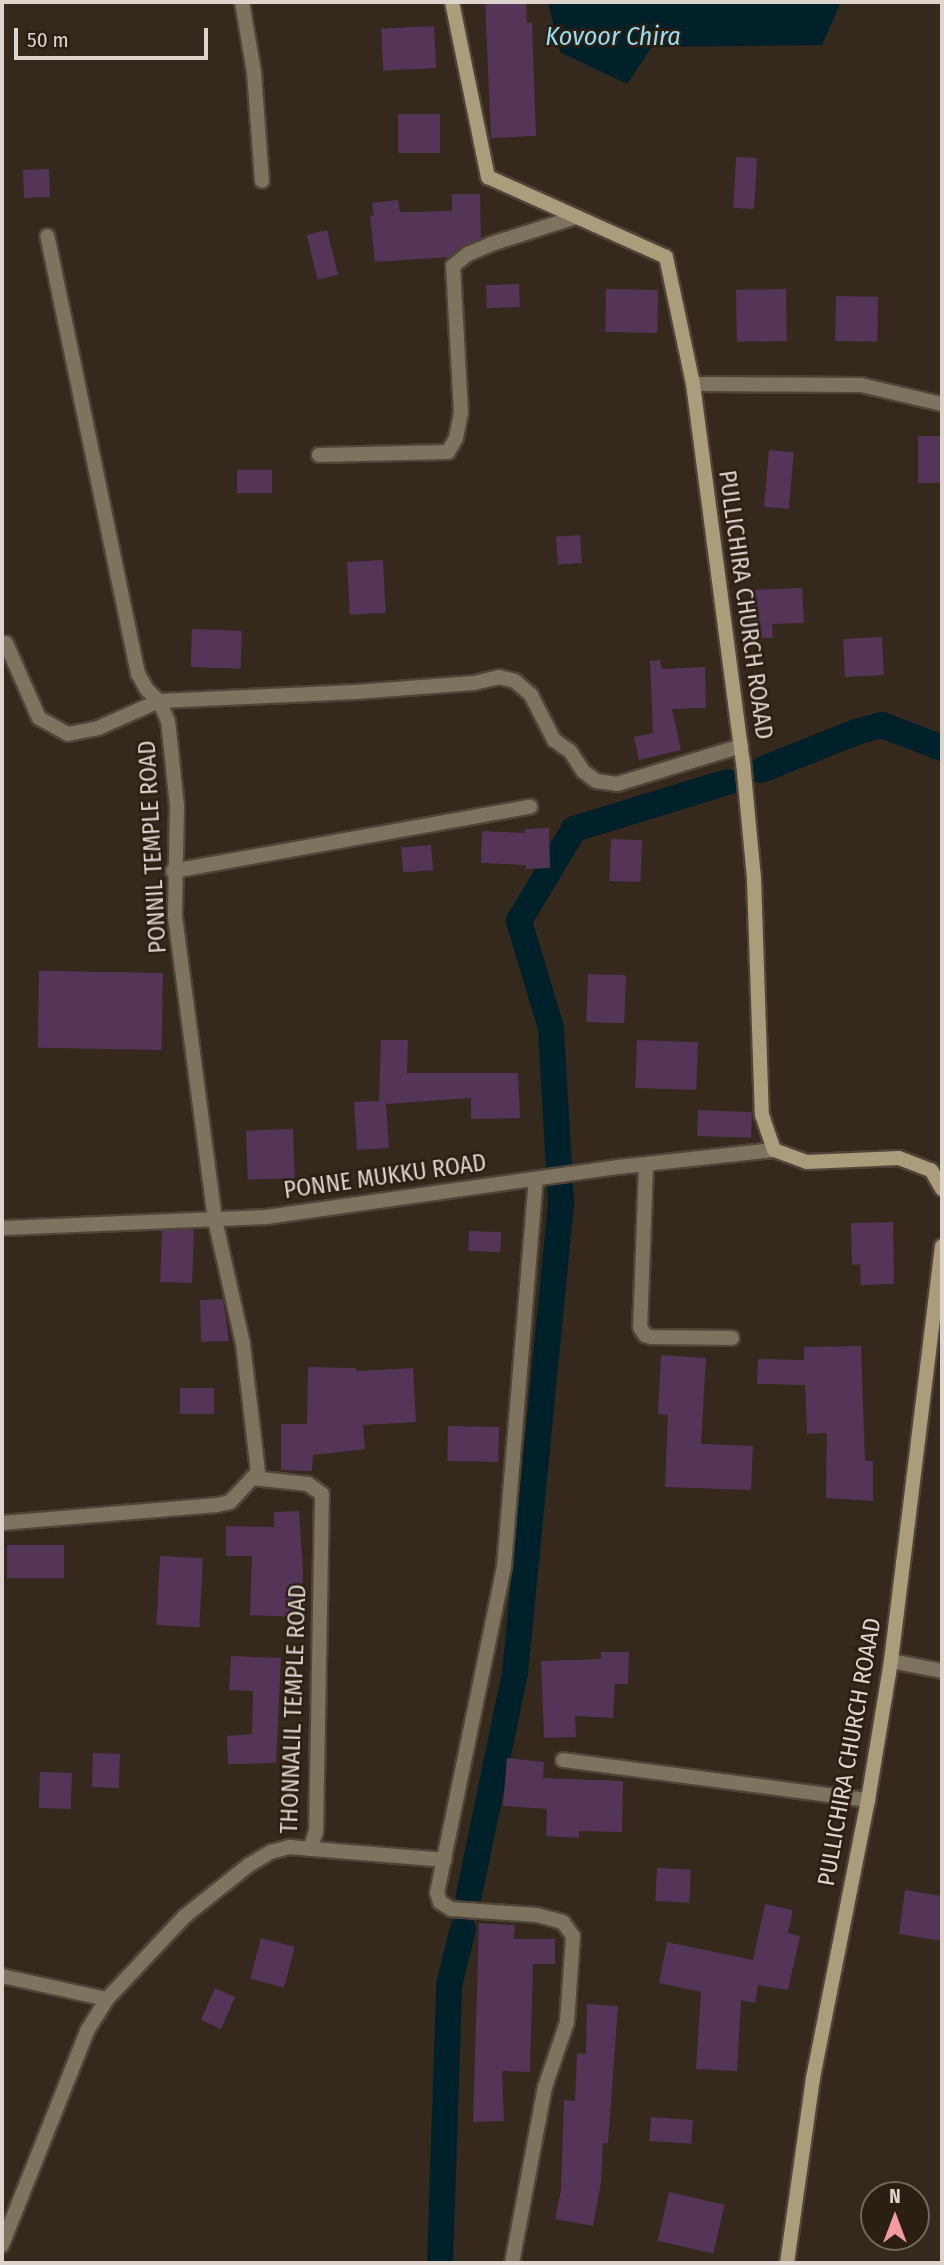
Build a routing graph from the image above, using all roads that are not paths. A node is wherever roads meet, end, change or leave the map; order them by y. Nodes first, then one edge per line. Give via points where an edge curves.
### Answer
1 (242, 2) edge
2 (452, 2) edge
3 (262, 181) dead end
4 (576, 217) junction
5 (47, 236) dead end
6 (693, 384) junction
7 (942, 404) edge
8 (319, 455) dead end
9 (6, 643) dead end
10 (159, 701) junction
11 (740, 746) junction
12 (530, 807) dead end
13 (173, 871) junction
14 (774, 1150) junction
15 (646, 1166) junction
16 (937, 1169) edge
17 (536, 1179) junction
18 (942, 1189) edge
19 (215, 1220) junction
20 (2, 1228) edge
21 (942, 1246) edge
22 (939, 1305) edge
23 (732, 1338) dead end
24 (255, 1475) junction
25 (2, 1523) edge
26 (891, 1661) junction
27 (942, 1671) edge
28 (563, 1760) dead end
29 (867, 1800) junction
30 (310, 1849) junction
31 (444, 1860) junction
32 (2, 1976) edge
33 (107, 1999) junction
34 (2, 2245) edge
35 (512, 2263) edge
36 (787, 2263) edge

1 - 3 street via 254,72
2 - 4 main road, PULLICHIRA CHURCH ROAAD via 488,177
4 - 6 main road, PULLICHIRA CHURCH ROAAD via 666,257
4 - 8 street via 491,244 453,266 461,413 448,452
5 - 10 street, PONNIL TEMPLE ROAD via 138,674
6 - 7 street via 861,385
6 - 11 main road, PULLICHIRA CHURCH ROAAD
9 - 10 street via 39,718 68,734 98,728
10 - 11 street via 382,691 499,677 515,681 531,695 554,740 596,781 617,784
10 - 13 street, PONNIL TEMPLE ROAD via 168,721 177,806
11 - 14 main road, PULLICHIRA CHURCH ROAAD via 754,878 762,1115
12 - 13 street
13 - 19 street, PONNIL TEMPLE ROAD
14 - 15 street, PONNE MUKKU ROAD
14 - 16 main road via 807,1162 900,1158
15 - 17 street, PONNE MUKKU ROAD
15 - 23 street via 640,1327 652,1337
16 - 18 main road
17 - 19 street, PONNE MUKKU ROAD
17 - 31 street via 504,1566
19 - 20 street, PONNE MUKKU ROAD
19 - 24 street via 243,1344
21 - 22 main road, PULLICHIRA CHURCH ROAAD
22 - 26 main road, PULLICHIRA CHURCH ROAAD
24 - 25 street via 230,1502 217,1505
24 - 30 street, THONNALIL TEMPLE ROAD via 308,1484 321,1494 316,1831
26 - 27 street
26 - 29 main road, PULLICHIRA CHURCH ROAAD
28 - 29 street
29 - 36 main road, PULLICHIRA CHURCH ROAAD via 813,2078
30 - 31 street
30 - 33 street, THONNALIL TEMPLE ROAD via 290,1847 271,1852 250,1865 185,1916
31 - 35 street via 438,1893 440,1902 451,1909 537,1915 563,1922 573,1936 568,2022 545,2087
32 - 33 street
33 - 34 street, THONNALIL TEMPLE ROAD via 87,2031

